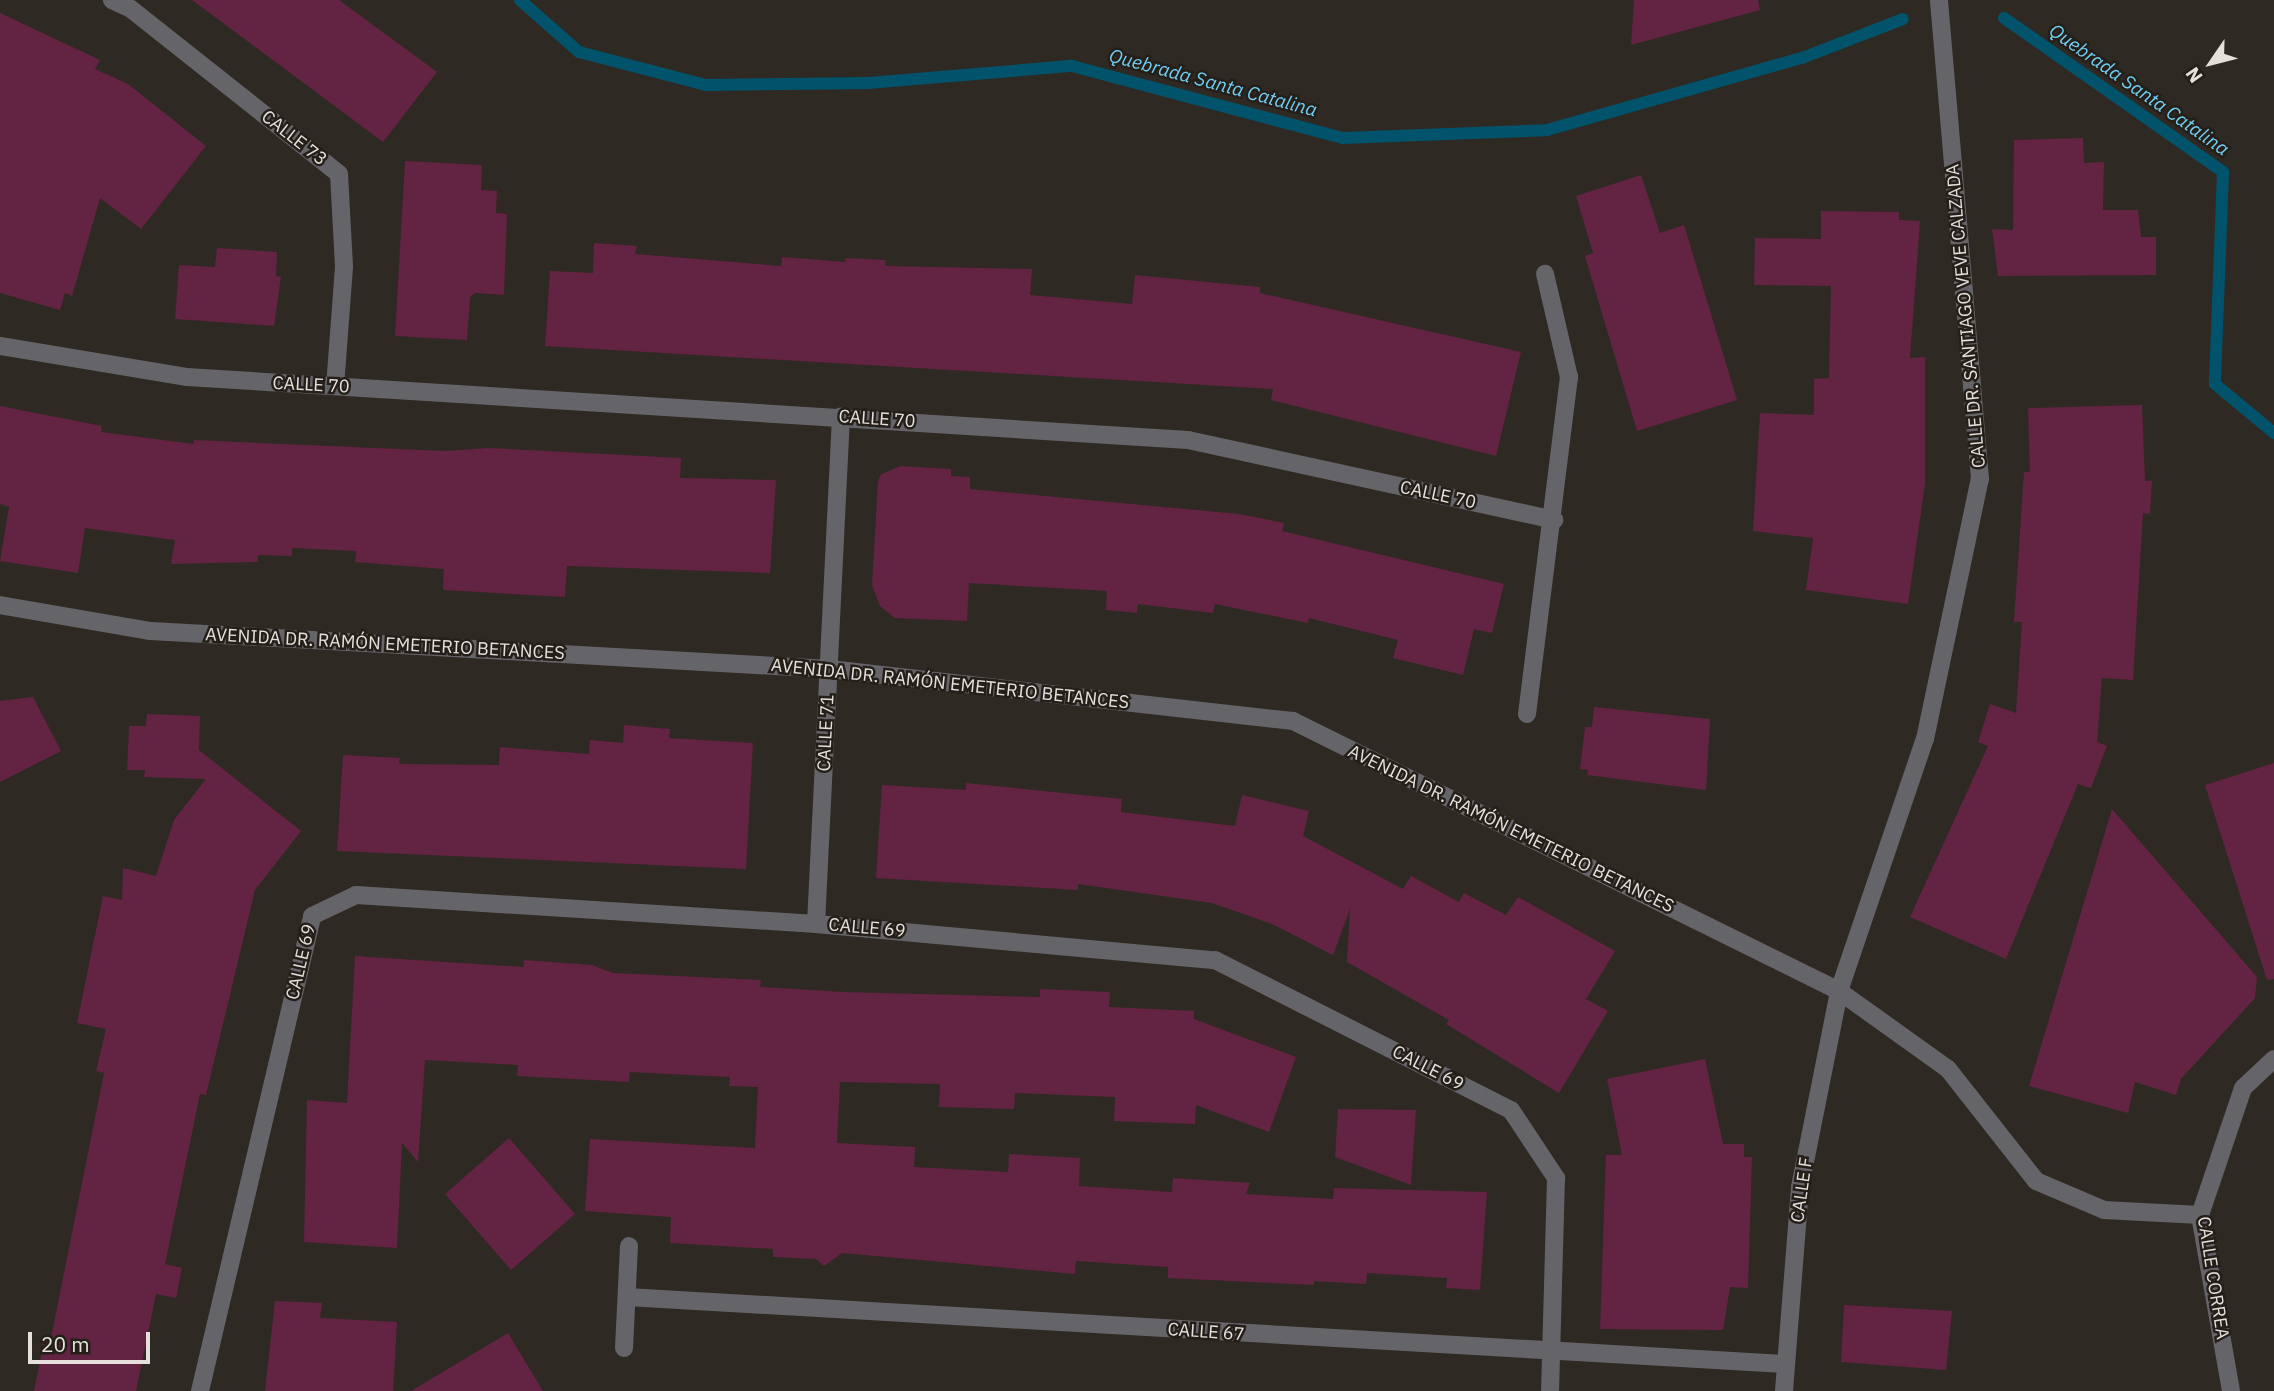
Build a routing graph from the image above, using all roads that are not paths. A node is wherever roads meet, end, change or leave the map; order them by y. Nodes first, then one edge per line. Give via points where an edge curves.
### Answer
1 (112, 0) edge
2 (1939, 0) edge
3 (1545, 274) dead end
4 (0, 346) edge
5 (335, 386) junction
6 (841, 417) junction
7 (1554, 520) junction
8 (0, 605) edge
9 (829, 669) junction
10 (1527, 713) dead end
11 (816, 923) junction
12 (1839, 991) junction
13 (2274, 1059) edge
14 (2200, 1214) junction
15 (629, 1246) dead end
16 (627, 1297) junction
17 (624, 1348) dead end
18 (1551, 1354) junction
19 (1785, 1364) junction
20 (200, 1391) edge
21 (1550, 1391) edge
22 (1784, 1391) edge
23 (2231, 1391) edge

1 - 5 street, CALLE 73 via 131,9 339,174 344,267
2 - 12 street, CALLE DR. SANTIAGO VEVE CALZADA via 1980,479 1925,739
3 - 7 street via 1569,377
4 - 5 street, CALLE 70 via 187,377
5 - 6 street, CALLE 70
6 - 7 street, CALLE 70 via 1188,440
6 - 9 street, CALLE 71
7 - 10 street
8 - 9 street, AVENIDA DR. RAMÓN EMETERIO BETANCES via 151,631
9 - 11 street, CALLE 71
9 - 12 street, AVENIDA DR. RAMÓN EMETERIO BETANCES via 1293,721
11 - 18 street, CALLE 69 via 1215,960 1511,1110 1556,1178
11 - 20 street, CALLE 69 via 355,895 312,916
12 - 14 street, AVENIDA DR. RAMÓN EMETERIO BETANCES via 1948,1069 2036,1181 2104,1210
12 - 19 street, CALLE F via 1800,1187
13 - 14 street, CALLE CORREA via 2243,1088
14 - 23 street, CALLE CORREA
15 - 16 street
16 - 17 street
16 - 18 street, CALLE 67
18 - 19 street, CALLE 67
18 - 21 street, CALLE 69
19 - 22 street, CALLE F

